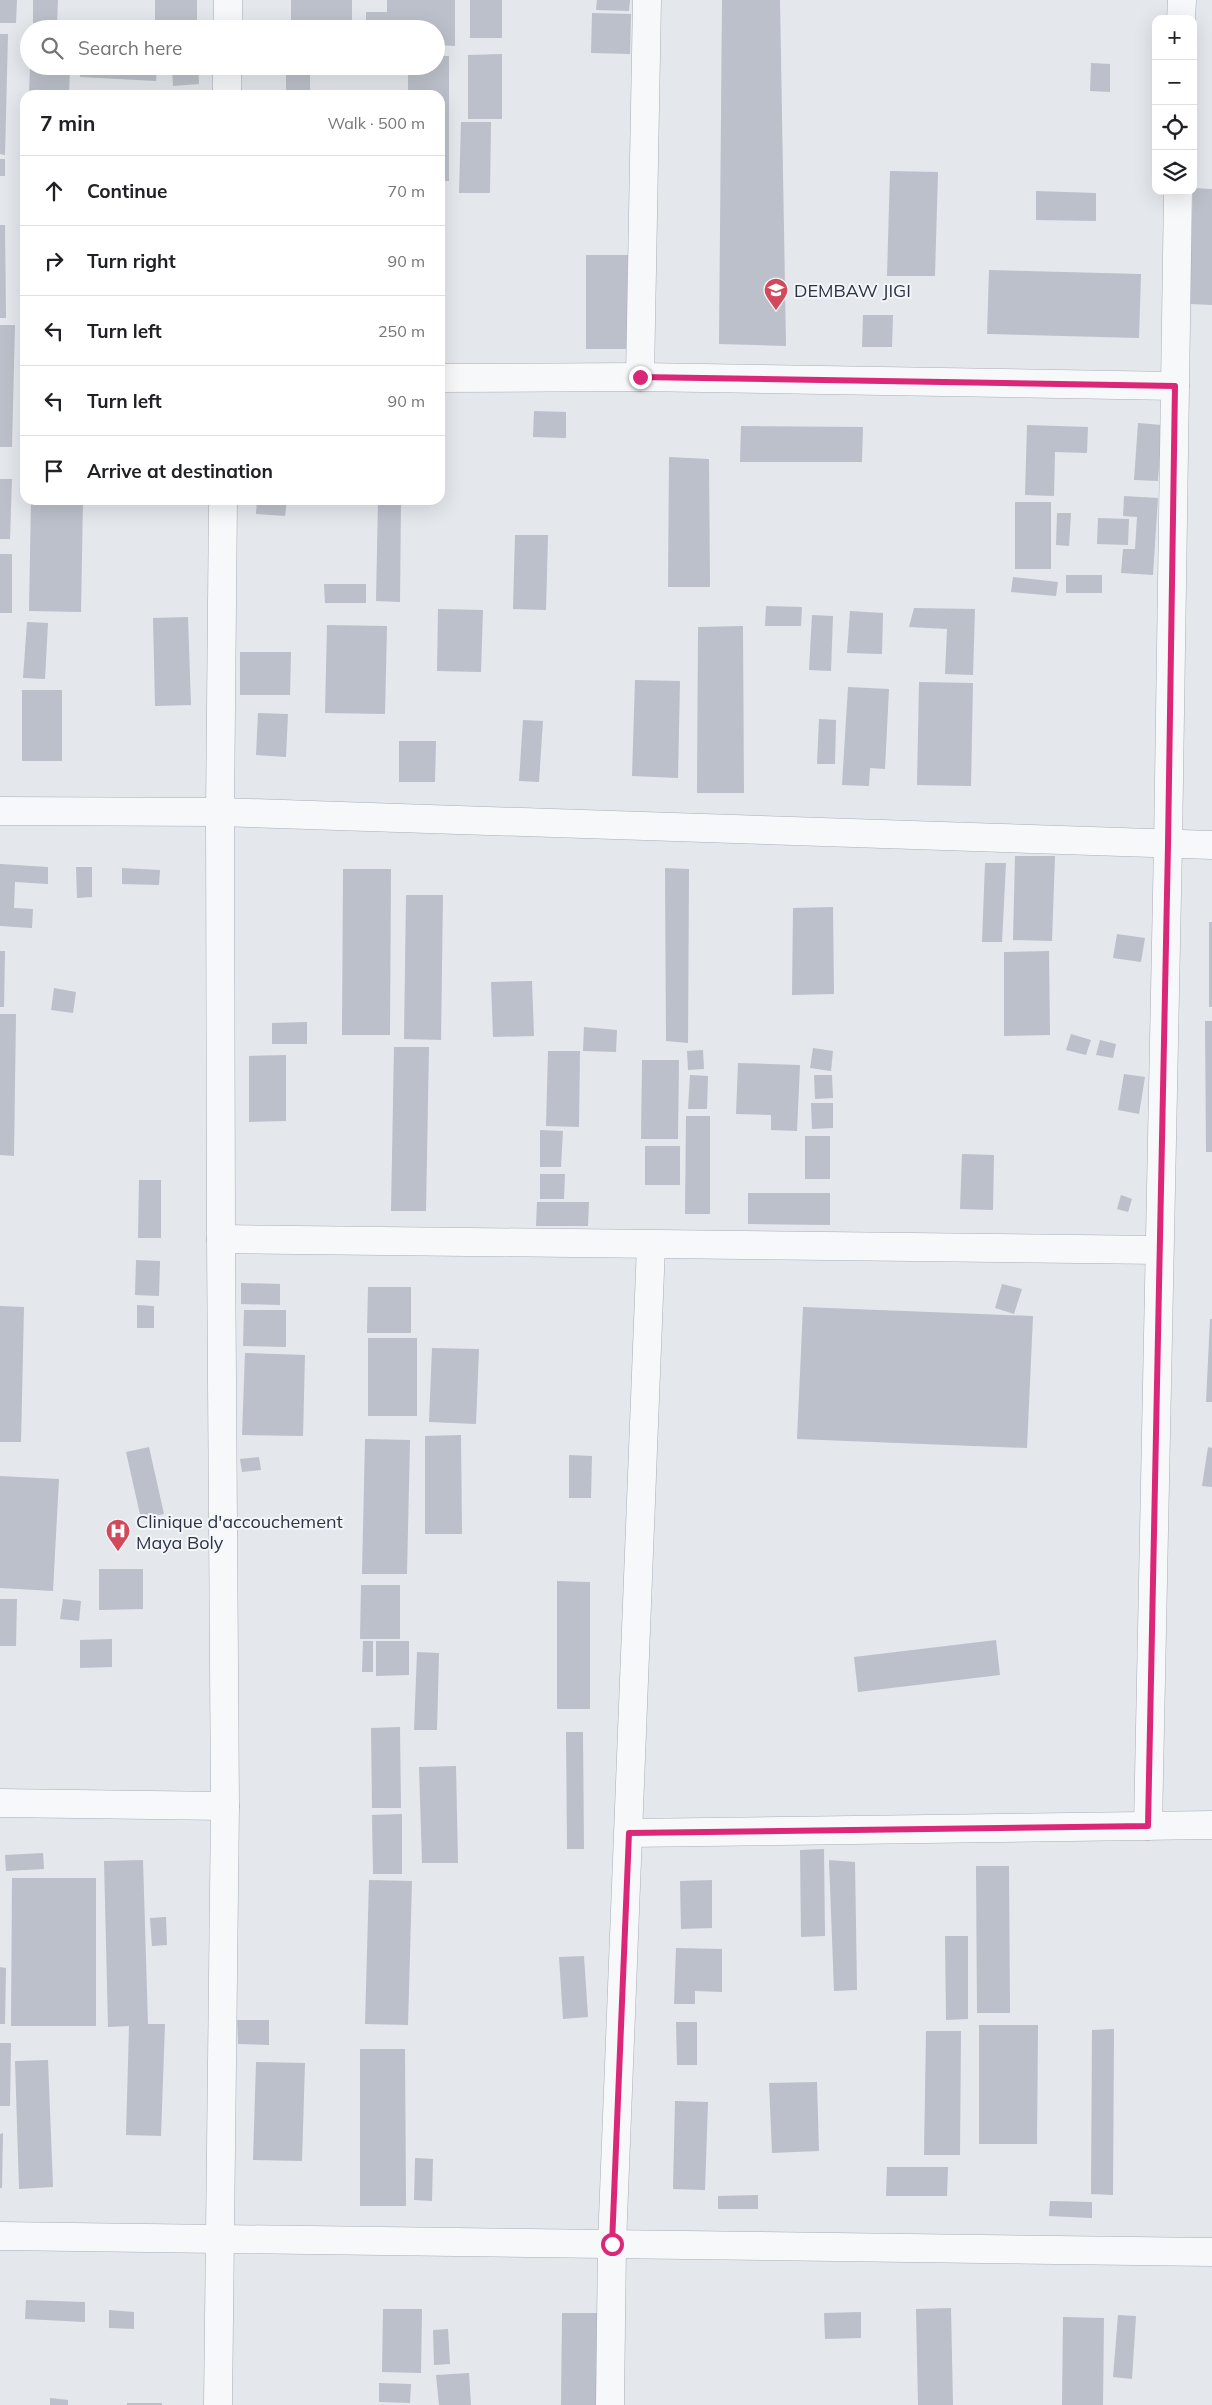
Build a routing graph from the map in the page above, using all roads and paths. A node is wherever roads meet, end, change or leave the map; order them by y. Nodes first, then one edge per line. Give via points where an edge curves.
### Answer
1 (228, 0) edge
2 (647, 0) edge
3 (1182, 0) edge
4 (1182, 15) edge
5 (228, 20) edge
6 (227, 75) edge
7 (227, 90) edge
8 (1178, 195) edge
9 (640, 377) junction
10 (445, 378) edge
11 (1175, 386) junction
12 (222, 505) edge
13 (0, 811) edge
14 (220, 812) junction
15 (1168, 845) junction
16 (1212, 845) edge
17 (221, 1239) junction
18 (651, 1245) junction
19 (1159, 1250) junction
20 (0, 1803) edge
21 (225, 1806) junction
22 (1212, 1825) edge
23 (1148, 1826) junction
24 (629, 1833) junction
25 (0, 2236) edge
26 (221, 2239) junction
27 (612, 2244) junction
28 (1212, 2252) edge
29 (218, 2405) edge
30 (610, 2405) edge

1 - 5 street
2 - 9 street
3 - 4 street
6 - 7 street
8 - 11 street
9 - 10 street
9 - 11 street
11 - 15 street
12 - 14 street
13 - 14 street
14 - 15 street
14 - 17 street
15 - 16 street
15 - 19 street
17 - 18 street
17 - 21 street
18 - 19 street
18 - 24 street
19 - 23 street
20 - 21 street
21 - 26 street
22 - 23 street
23 - 24 street
24 - 27 street
25 - 26 street
26 - 27 street
26 - 29 street
27 - 28 street
27 - 30 street

